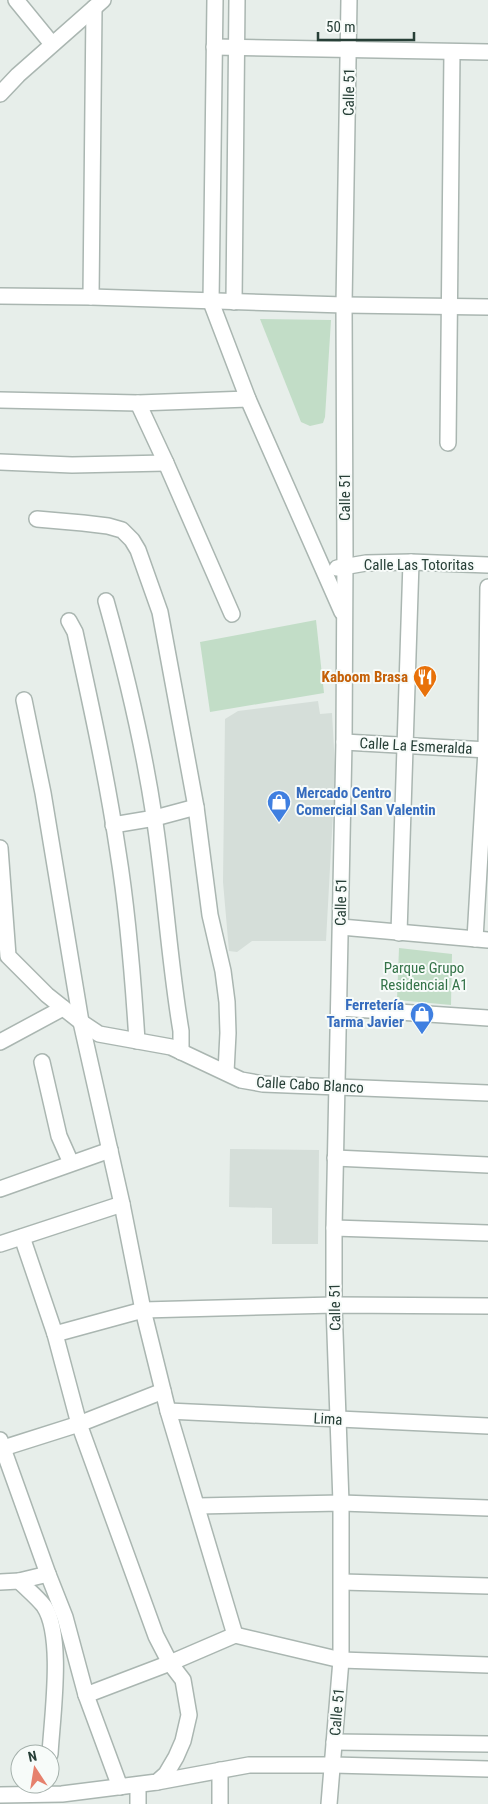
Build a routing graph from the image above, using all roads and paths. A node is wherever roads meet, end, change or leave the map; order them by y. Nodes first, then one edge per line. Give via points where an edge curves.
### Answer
1 (16, 0) edge
2 (215, 0) edge
3 (238, 0) edge
4 (349, 0) edge
5 (98, 4) edge
6 (52, 44) junction
7 (214, 47) junction
8 (238, 47) junction
9 (349, 48) junction
10 (452, 52) junction
11 (488, 52) edge
12 (0, 94) edge
13 (0, 296) edge
14 (91, 297) junction
15 (211, 302) junction
16 (234, 302) junction
17 (344, 305) junction
18 (449, 305) junction
19 (488, 306) edge
20 (248, 399) junction
21 (0, 400) edge
22 (138, 403) junction
23 (448, 443) dead end
24 (0, 462) edge
25 (166, 463) junction
26 (37, 519) dead end
27 (411, 562) junction
28 (488, 564) edge
29 (321, 565) junction
30 (345, 568) junction
31 (488, 587) edge
32 (106, 601) dead end
33 (232, 614) dead end
34 (345, 617) junction
35 (69, 620) dead end
36 (24, 700) dead end
37 (344, 742) junction
38 (406, 746) junction
39 (487, 750) edge
40 (196, 807) junction
41 (154, 818) junction
42 (113, 825) junction
43 (0, 848) edge
44 (1, 883) edge
45 (341, 927) junction
46 (399, 933) junction
47 (482, 940) edge
48 (4, 952) edge
49 (63, 1008) junction
50 (339, 1008) junction
51 (488, 1018) edge
52 (81, 1022) junction
53 (137, 1040) junction
54 (0, 1042) edge
55 (182, 1052) junction
56 (42, 1062) dead end
57 (226, 1072) junction
58 (336, 1087) junction
59 (488, 1094) edge
60 (110, 1150) junction
61 (335, 1158) junction
62 (71, 1163) junction
63 (488, 1165) edge
64 (1, 1184) edge
65 (122, 1204) junction
66 (334, 1228) junction
67 (488, 1233) edge
68 (22, 1237) junction
69 (0, 1244) edge
70 (334, 1305) junction
71 (488, 1306) edge
72 (143, 1310) junction
73 (56, 1334) junction
74 (163, 1391) junction
75 (168, 1411) junction
76 (338, 1420) junction
77 (79, 1424) junction
78 (488, 1426) edge
79 (1, 1446) edge
80 (341, 1503) junction
81 (198, 1506) junction
82 (488, 1508) edge
83 (48, 1574) junction
84 (19, 1581) junction
85 (0, 1582) edge
86 (342, 1582) junction
87 (488, 1586) edge
88 (235, 1635) junction
89 (341, 1660) junction
90 (170, 1663) junction
91 (488, 1665) edge
92 (86, 1695) junction
93 (334, 1742) junction
94 (50, 1744) edge
95 (488, 1744) edge
96 (332, 1765) junction
97 (488, 1769) edge
98 (220, 1770) junction
99 (157, 1782) junction
100 (138, 1785) junction
101 (120, 1787) junction
102 (60, 1793) edge
103 (54, 1794) edge
104 (0, 1795) edge
105 (138, 1804) edge
106 (220, 1804) edge
107 (329, 1804) edge

1 - 6 street
2 - 7 street
3 - 8 street
4 - 9 street, Calle 51
5 - 6 street
5 - 14 street
6 - 12 street
7 - 8 street
7 - 15 street
8 - 9 street
8 - 16 street
9 - 10 street
9 - 17 street, Calle 51
10 - 11 street
10 - 18 street
13 - 14 street
14 - 15 street
15 - 16 street
15 - 20 street
16 - 17 street
17 - 18 street
17 - 30 street, Calle 51
18 - 19 street
18 - 23 street
20 - 22 street
20 - 29 street
21 - 22 street
22 - 25 street
24 - 25 street via 72,465
25 - 33 street
26 - 40 street via 122,530 138,550 160,612
27 - 28 street, Calle Las Totoritas
27 - 30 street, Calle Las Totoritas via 366,563
27 - 38 street
29 - 30 street, Calle Las Totoritas
29 - 34 street
30 - 34 street, Calle 51
31 - 39 street
32 - 41 street via 136,714
34 - 37 street, Calle 51
35 - 42 street via 75,632 96,728
36 - 52 street
37 - 38 street, Calle La Esmeralda
37 - 45 street, Calle 51
38 - 39 street, Calle La Esmeralda
38 - 46 street
39 - 47 street
40 - 41 street
40 - 57 street via 210,915 227,1002
41 - 42 street
41 - 55 street
42 - 53 street via 125,902
43 - 44 street, Calle Cabo Blanco
44 - 48 street, Calle Cabo Blanco
45 - 46 street
45 - 50 street, Calle 51
46 - 47 street
48 - 49 street, Calle Cabo Blanco
49 - 52 street, Calle Cabo Blanco
49 - 54 street
50 - 51 street
50 - 58 street, Calle 51
52 - 53 street, Calle Cabo Blanco via 99,1034
52 - 60 street
53 - 55 street, Calle Cabo Blanco
55 - 57 street, Calle Cabo Blanco
56 - 62 street via 60,1136
57 - 58 street, Calle Cabo Blanco via 241,1080 263,1084
58 - 59 street, Calle Cabo Blanco
58 - 61 street, Calle 51
60 - 62 street
60 - 65 street
61 - 63 street
61 - 66 street, Calle 51
62 - 64 street
65 - 68 street
65 - 72 street
66 - 67 street
66 - 70 street, Calle 51
68 - 69 street
68 - 73 street
70 - 71 street
70 - 72 street
70 - 76 street, Calle 51
72 - 73 street
72 - 74 street
73 - 77 street
74 - 75 street
74 - 77 street
75 - 76 street, Lima
75 - 81 street
76 - 78 street, Lima
76 - 80 street, Calle 51
77 - 79 street
77 - 90 street via 156,1636
79 - 83 street
80 - 81 street
80 - 82 street
80 - 86 street, Calle 51
81 - 88 street
83 - 84 street
83 - 92 street via 65,1617
84 - 85 street
84 - 94 street via 44,1606 52,1623 55,1652
86 - 87 street
86 - 89 street, Calle 51
88 - 89 street
88 - 90 street
89 - 91 street
89 - 93 street, Calle 51
90 - 92 street
90 - 99 street via 183,1680 189,1716 176,1757
92 - 101 street
93 - 95 street
93 - 96 street, Calle 51
96 - 97 street
96 - 98 street via 249,1765
96 - 107 street, Calle 51
98 - 99 street
98 - 106 street
99 - 100 street
100 - 101 street
100 - 105 street
101 - 102 street
103 - 104 street

